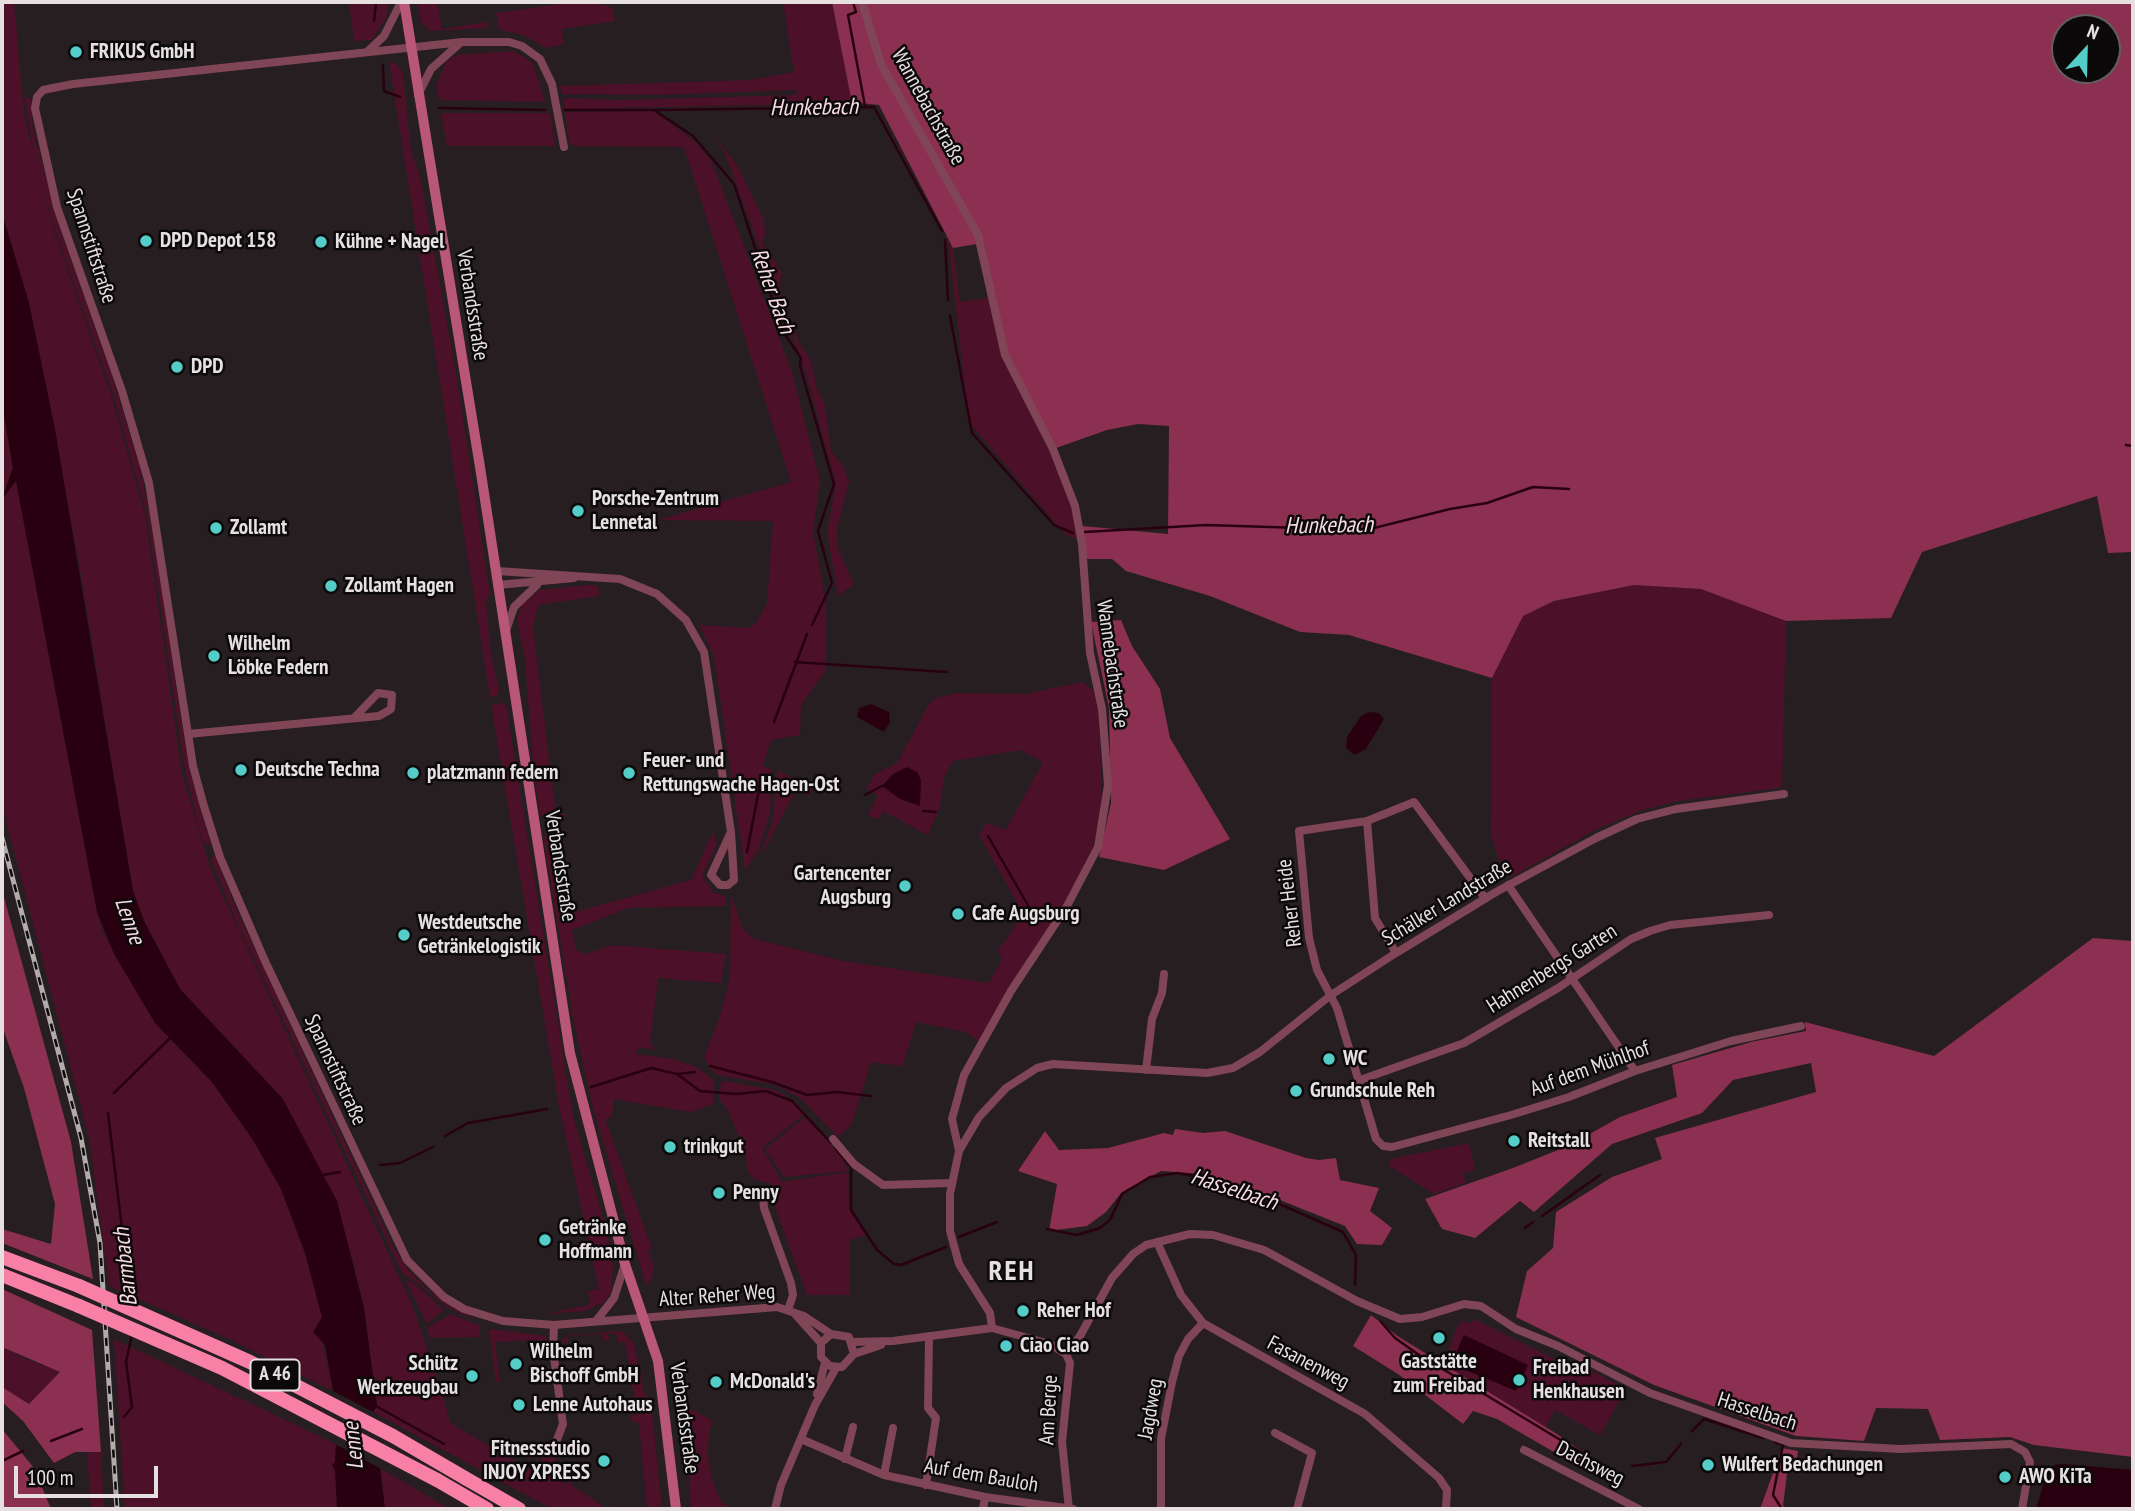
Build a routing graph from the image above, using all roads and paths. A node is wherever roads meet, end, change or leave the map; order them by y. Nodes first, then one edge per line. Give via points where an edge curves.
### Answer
1 (402, 2) edge
2 (862, 2) edge
3 (462, 42) junction
4 (411, 47) junction
5 (368, 51) junction
6 (418, 96) junction
7 (564, 147) dead end
8 (497, 571) junction
9 (583, 576) junction
10 (540, 584) junction
11 (498, 585) junction
12 (505, 633) junction
13 (354, 718) junction
14 (188, 734) junction
15 (1784, 794) dead end
16 (1367, 821) junction
17 (731, 832) junction
18 (1508, 885) junction
19 (1485, 898) junction
20 (1769, 915) dead end
21 (1396, 953) junction
22 (1164, 974) dead end
23 (1572, 979) junction
24 (1331, 996) junction
25 (1801, 1026) dead end
26 (1146, 1070) junction
27 (1635, 1070) junction
28 (1360, 1080) junction
29 (834, 1139) dead end
30 (959, 1151) junction
31 (951, 1183) junction
32 (763, 1195) dead end
33 (1157, 1242) junction
34 (2, 1257) edge
35 (625, 1264) junction
36 (2, 1275) edge
37 (791, 1311) junction
38 (643, 1319) junction
39 (596, 1321) junction
40 (1203, 1323) junction
41 (554, 1325) junction
42 (992, 1328) junction
43 (831, 1334) junction
44 (929, 1336) junction
45 (893, 1341) junction
46 (852, 1342) junction
47 (821, 1343) junction
48 (854, 1354) junction
49 (1066, 1354) junction
50 (825, 1363) junction
51 (836, 1368) junction
52 (815, 1405) junction
53 (853, 1427) dead end
54 (893, 1428) dead end
55 (1275, 1433) dead end
56 (801, 1439) junction
57 (555, 1445) dead end
58 (1524, 1450) dead end
59 (845, 1459) junction
60 (884, 1475) junction
61 (926, 1485) junction
62 (985, 1497) junction
63 (467, 1505) edge
64 (487, 1509) edge
65 (519, 1509) edge
66 (676, 1509) edge
67 (775, 1509) edge
68 (983, 1509) edge
69 (1070, 1509) edge
70 (1161, 1509) edge
71 (1297, 1509) edge
72 (1446, 1509) edge
73 (1639, 1509) edge
74 (2022, 1509) edge

1 - 4 main road, Verbandsstraße
1 - 5 street via 384,36
2 - 30 street, Wannebachstraße via 881,64 978,235 1005,355 1053,449 1075,506 1088,643 1102,709 1108,785 1098,847 964,1075 952,1119
3 - 4 street, Spannstiftstraße
3 - 6 street via 431,69
3 - 7 street via 509,43 540,59 552,84
4 - 5 street, Spannstiftstraße
4 - 6 main road, Verbandsstraße
5 - 14 street, Spannstiftstraße via 73,84 43,90 37,97 37,129 57,207 149,483
6 - 8 main road, Verbandsstraße
8 - 9 street
8 - 11 main road, Verbandsstraße
9 - 10 street
9 - 17 street via 620,579 649,590 672,605 696,634 710,679
10 - 11 street
10 - 12 street via 514,607
11 - 12 main road, Verbandsstraße
12 - 35 main road, Verbandsstraße via 570,1053
13 - 13 street via 386,713 392,695 379,693
13 - 14 street
14 - 41 street, Spannstiftstraße via 192,766 220,857 407,1260 444,1297 464,1309 503,1321
15 - 18 street, Schälker Landstraße via 1637,819
16 - 19 street, Reher Heide via 1414,802
16 - 21 street via 1375,918
16 - 24 street, Reher Heide via 1299,831 1309,939 1317,970
17 - 17 street via 711,875 720,885 734,880
18 - 19 street, Schälker Landstraße
18 - 23 street
19 - 21 street, Schälker Landstraße
20 - 23 street, Hahnenbergs Garten via 1650,931
21 - 24 street, Schälker Landstraße
22 - 26 street via 1152,1018
23 - 27 street
23 - 28 street, Hahnenbergs Garten via 1464,1043
24 - 26 street, Schälker Landstraße via 1233,1069 1208,1073
24 - 28 street
25 - 27 street, Auf dem Mühlhof
26 - 30 street, Schälker Landstraße via 1053,1064 1037,1068 1006,1088 979,1117
27 - 28 street, Auf dem Mühlhof via 1511,1115 1392,1147 1377,1139
29 - 31 street via 854,1164 883,1185
30 - 31 street, Wannebachstraße
31 - 42 street, Wannebachstraße via 949,1210 959,1264 990,1313
32 - 37 street via 791,1283
33 - 40 street, Fasanenweg via 1181,1295
33 - 49 street, Hasselbach via 1133,1254 1112,1278
33 - 74 street, Hasselbach via 1200,1233 1247,1244 1400,1319 1474,1304 1516,1329 1650,1392 1791,1443 1900,1449 2011,1444 2025,1452 2030,1462
34 - 65 highway, A 46, bridge via 250,1362 393,1436
35 - 38 main road, Verbandsstraße
35 - 39 street via 614,1298
36 - 63 highway, A 46, bridge via 222,1368 438,1480
37 - 38 street, Alter Reher Weg via 756,1307
37 - 43 street, Alter Reher Weg
37 - 47 street, Alter Reher Weg
38 - 39 street, Spannstiftstraße
38 - 66 main road, Verbandsstraße via 663,1384
39 - 41 street, Spannstiftstraße
40 - 70 street, Jagdweg via 1179,1356 1172,1382 1161,1439
40 - 72 street, Fasanenweg via 1365,1414 1439,1478 1447,1490
41 - 57 street via 563,1424
42 - 44 street, Alter Reher Weg
42 - 49 street, Alter Reher Weg via 1050,1344
43 - 46 street, Alter Reher Weg via 843,1334
43 - 47 street
44 - 45 street, Alter Reher Weg
44 - 61 street via 928,1408 936,1418
45 - 46 street, Alter Reher Weg
45 - 48 street, Alter Reher Weg
46 - 48 street
47 - 50 street, Alter Reher Weg
48 - 51 street, Alter Reher Weg via 848,1364
49 - 69 street, Am Berge via 1070,1363 1062,1442
50 - 51 street
50 - 52 street, Alter Reher Weg
51 - 52 street, Alter Reher Weg
52 - 56 street, Alter Reher Weg
53 - 59 street
54 - 60 street
55 - 71 street via 1312,1453
56 - 59 street, Auf dem Bauloh
56 - 67 street, Alter Reher Weg
58 - 73 street, Dachsweg
59 - 60 street, Auf dem Bauloh
60 - 61 street, Auf dem Bauloh
61 - 62 street, Auf dem Bauloh
62 - 68 street
62 - 69 street, Auf dem Bauloh
63 - 64 highway, A 46

